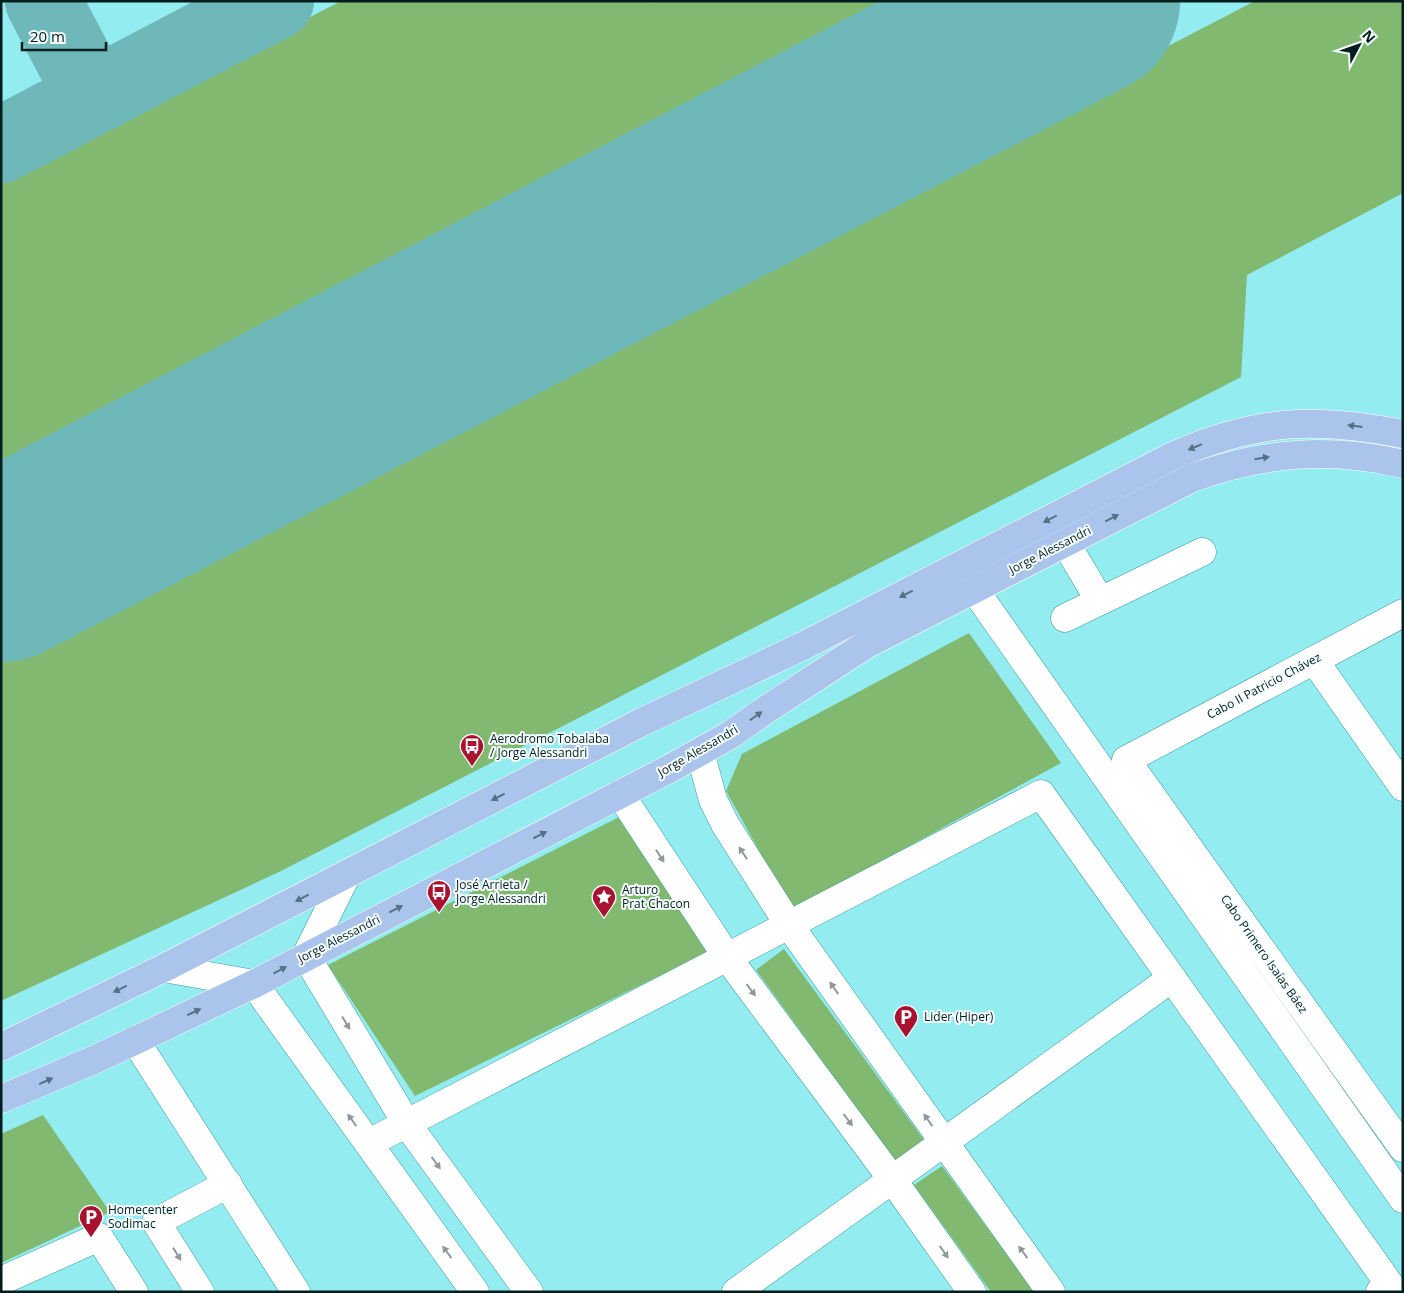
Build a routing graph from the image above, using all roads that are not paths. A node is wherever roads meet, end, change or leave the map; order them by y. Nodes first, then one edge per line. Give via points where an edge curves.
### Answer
1 (1403, 434) edge
2 (1403, 464) edge
3 (1065, 542) junction
4 (1202, 552) dead end
5 (974, 589) junction
6 (1100, 601) junction
7 (1403, 613) edge
8 (1065, 618) dead end
9 (1314, 660) junction
10 (700, 752) junction
11 (1126, 760) joint
12 (1403, 787) edge
13 (620, 794) junction
14 (346, 876) junction
15 (789, 925) junction
16 (306, 956) junction
17 (726, 957) junction
18 (164, 968) junction
19 (1172, 978) junction
20 (254, 984) junction
21 (135, 1040) junction
22 (1, 1046) edge
23 (1, 1099) edge
24 (407, 1124) junction
25 (944, 1142) junction
26 (369, 1143) junction
27 (1403, 1148) edge
28 (892, 1180) junction
29 (228, 1184) junction
30 (1403, 1199) edge
31 (1, 1281) edge
32 (134, 1292) edge
33 (200, 1292) edge
34 (296, 1292) edge
35 (475, 1292) edge
36 (529, 1292) edge
37 (736, 1292) edge
38 (972, 1292) edge
39 (1051, 1292) edge
40 (1380, 1292) edge

1 -> 14 main road via 1374,428 1311,423 1255,428 1201,444 812,641 642,722
3 -> 2 main road, Jorge Alessandri via 1192,478 1245,461 1314,454 1369,457
3 - 5 main road, Jorge Alessandri
3 - 6 street
4 - 6 street
10 -> 5 main road, Jorge Alessandri via 867,644
5 - 30 street
6 - 8 street
7 - 9 street, Cabo II Patricio Chávez
9 - 11 street, Cabo II Patricio Chávez
9 - 12 street
10 - 13 main road, Jorge Alessandri
15 -> 10 street via 725,824 713,800
11 - 27 street, Cabo Primero Isaías Báez
16 -> 13 main road, Jorge Alessandri
13 -> 17 street
14 - 16 street
14 -> 18 main road
15 - 17 street
15 - 19 street via 1041,794
25 -> 15 street
20 -> 16 main road, Jorge Alessandri
16 -> 24 street
17 - 24 street
17 -> 28 street
18 - 20 street
18 -> 22 main road
19 - 25 street
19 - 40 street via 1390,1285
21 -> 20 main road, Jorge Alessandri
26 -> 20 street
23 -> 21 main road, Jorge Alessandri
21 - 29 street
24 - 26 street
24 -> 36 street
25 - 28 street
39 -> 25 street
35 -> 26 street
28 - 37 street
28 -> 38 street
29 -> 33 street via 156,1222
29 - 34 street
31 - 32 street via 99,1237

